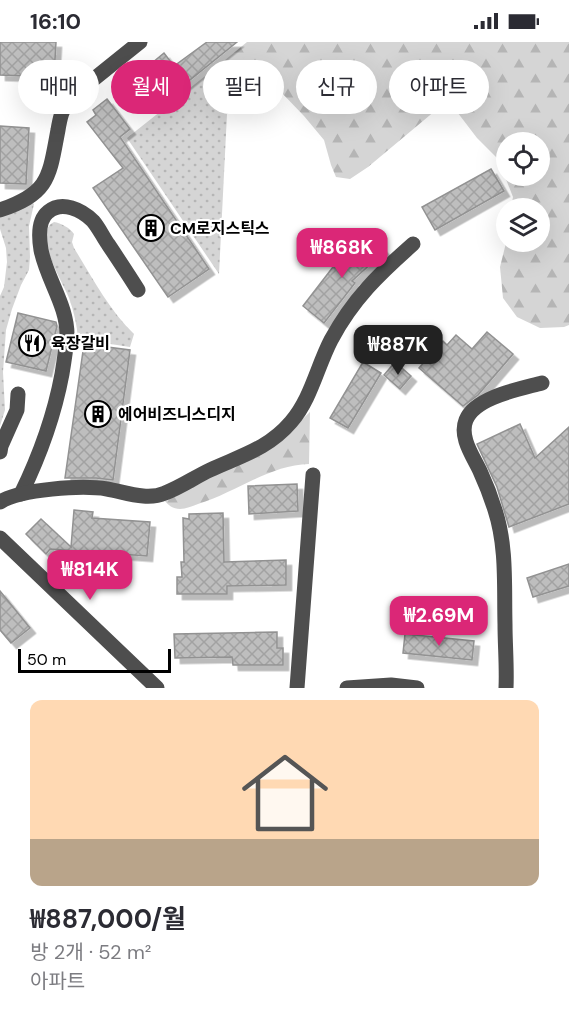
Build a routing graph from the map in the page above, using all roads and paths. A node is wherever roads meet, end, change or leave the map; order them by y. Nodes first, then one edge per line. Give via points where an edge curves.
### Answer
1 (140, 42) edge
2 (0, 210) edge
3 (413, 244) dead end
4 (138, 290) dead end
5 (542, 383) dead end
6 (18, 394) dead end
7 (0, 452) edge
8 (313, 475) dead end
9 (0, 494) edge
10 (21, 494) junction
11 (0, 501) edge
12 (0, 538) edge
13 (157, 688) edge
14 (297, 688) edge
15 (347, 688) edge
16 (417, 688) edge
17 (506, 688) edge

1 - 2 street via 69,99 41,187 32,196
3 - 10 street via 357,299 331,340 303,405 280,434 263,447 162,495 77,488
4 - 10 street via 94,222 84,213 62,207 46,213 39,236 67,336 46,438
5 - 17 street via 484,402 469,415 464,426 466,442 496,512 502,543
6 - 7 street via 17,410
8 - 14 street
9 - 11 street
10 - 11 street
12 - 13 street
15 - 16 street

